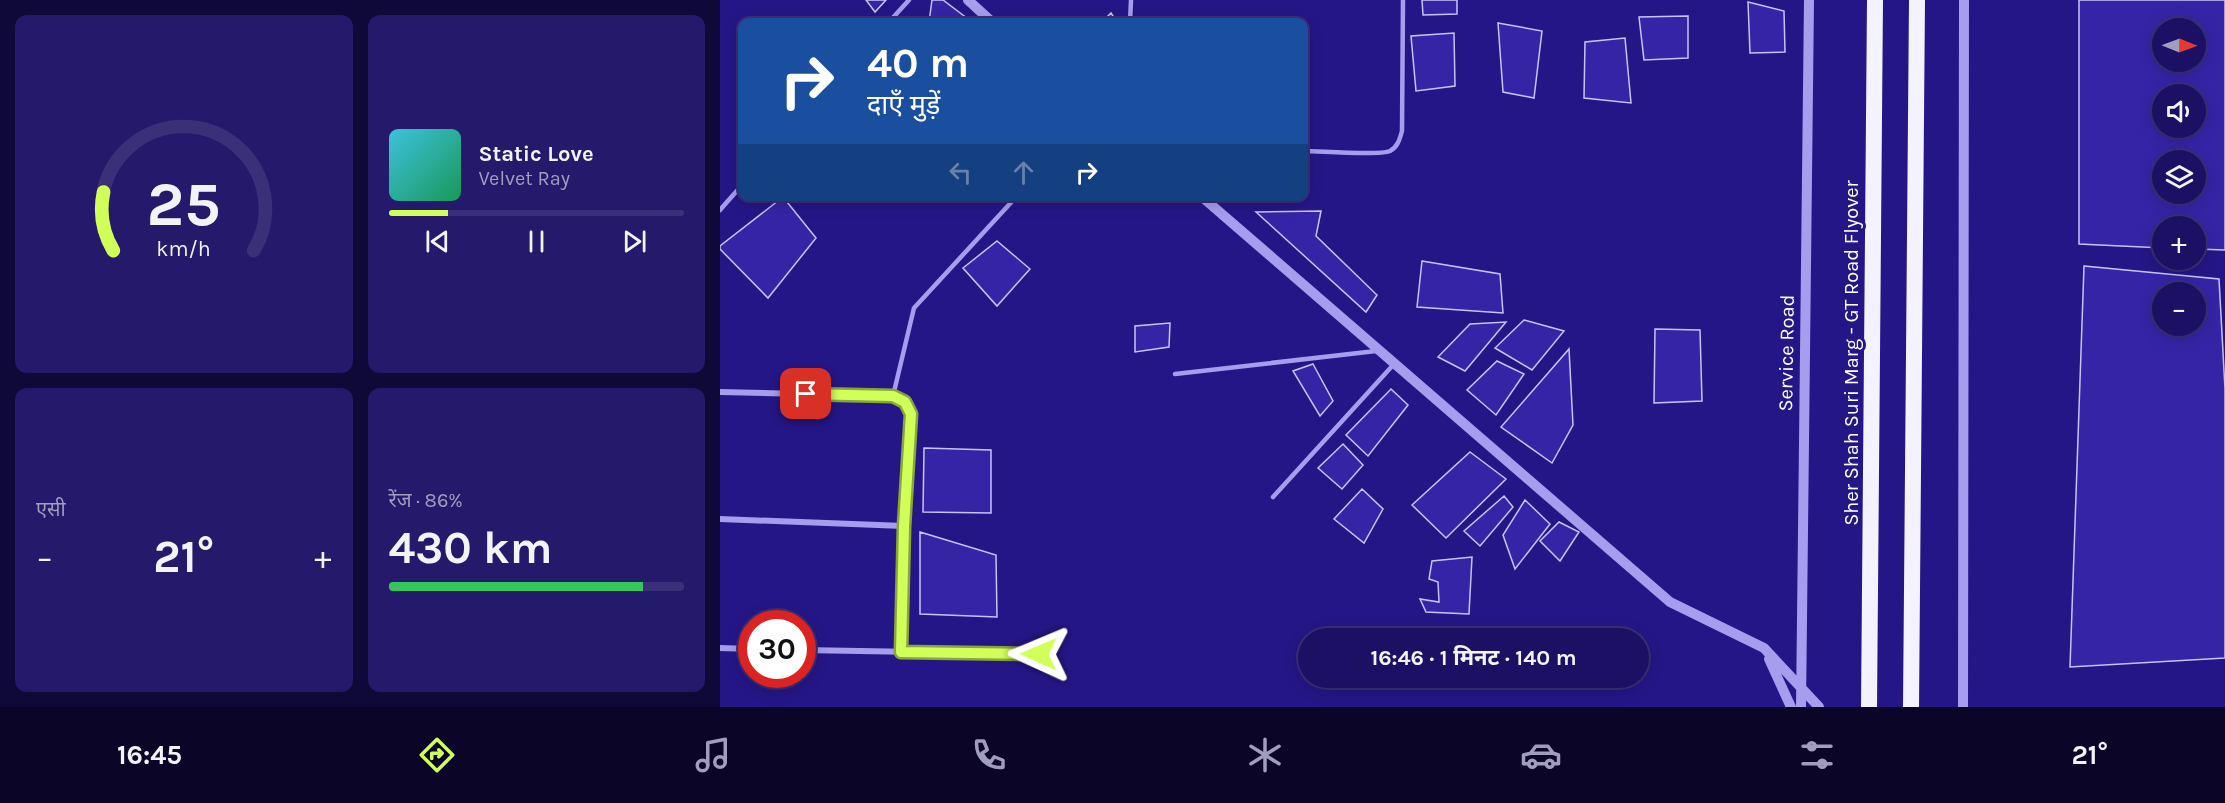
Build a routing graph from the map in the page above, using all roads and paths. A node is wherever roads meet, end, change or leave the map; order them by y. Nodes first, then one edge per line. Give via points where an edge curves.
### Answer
1 (909, 0) edge
2 (968, 0) edge
3 (1131, 0) edge
4 (1403, 0) edge
5 (1809, 0) edge
6 (1875, 0) edge
7 (1917, 0) edge
8 (1964, 0) edge
9 (893, 18) edge
10 (988, 18) edge
11 (1130, 18) edge
12 (1308, 151) edge
13 (738, 190) edge
14 (1012, 201) edge
15 (1207, 201) edge
16 (720, 210) edge
17 (1379, 351) junction
18 (1394, 364) junction
19 (1175, 374) dead end
20 (720, 392) edge
21 (893, 396) junction
22 (1273, 497) dead end
23 (720, 519) edge
24 (904, 526) junction
25 (720, 648) edge
26 (1764, 648) junction
27 (738, 649) edge
28 (816, 650) edge
29 (901, 652) junction
30 (1039, 654) dead end
31 (1801, 690) junction
32 (1791, 707) edge
33 (1801, 707) edge
34 (1820, 707) edge
35 (1869, 707) edge
36 (1911, 707) edge
37 (1963, 707) edge

1 - 9 lane
2 - 10 street
3 - 11 lane
4 - 12 lane via 1399,143 1391,151 1378,153
5 - 31 street, Service Road
6 - 35 highway, Sher Shah Suri Marg - GT Road Flyover
7 - 36 highway
8 - 37 street
13 - 16 lane
14 - 21 lane via 914,308
15 - 17 street
17 - 18 street
17 - 19 lane
18 - 22 lane
18 - 26 street via 1670,602
20 - 21 street
21 - 24 street via 905,402 911,414
23 - 24 street
24 - 29 street
25 - 27 street
26 - 31 street
26 - 32 street
28 - 29 street
29 - 30 street
31 - 33 street, Service Road
31 - 34 street

